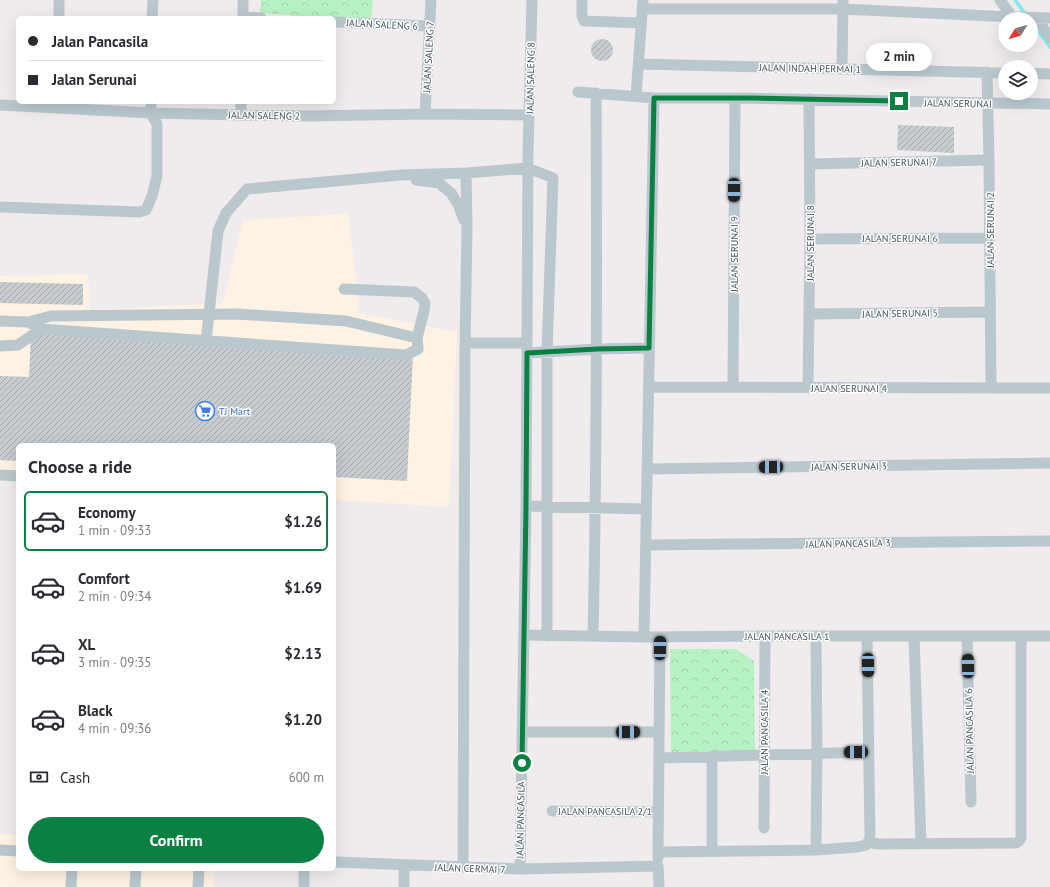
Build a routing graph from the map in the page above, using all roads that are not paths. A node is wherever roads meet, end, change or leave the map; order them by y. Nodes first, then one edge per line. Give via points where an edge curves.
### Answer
1 (60, 0) edge
2 (153, 0) edge
3 (243, 0) edge
4 (431, 0) edge
5 (532, 0) edge
6 (582, 0) edge
7 (1000, 0) edge
8 (642, 4) edge
9 (843, 5) edge
10 (1008, 12) edge
11 (59, 16) edge
12 (152, 16) edge
13 (243, 16) edge
14 (998, 16) edge
15 (1038, 18) edge
16 (1050, 18) edge
17 (1038, 20) edge
18 (336, 22) edge
19 (641, 23) junction
20 (430, 26) junction
21 (1050, 38) edge
22 (638, 64) junction
23 (842, 69) junction
24 (987, 72) junction
25 (998, 73) edge
26 (1038, 73) edge
27 (1050, 74) edge
28 (578, 92) dead end
29 (596, 93) junction
30 (636, 96) junction
31 (654, 98) junction
32 (735, 98) junction
33 (809, 99) junction
34 (988, 103) junction
35 (241, 104) edge
36 (1050, 104) edge
37 (0, 105) edge
38 (56, 105) edge
39 (151, 108) edge
40 (425, 114) junction
41 (241, 115) junction
42 (529, 115) junction
43 (989, 160) junction
44 (810, 164) junction
45 (528, 168) junction
46 (466, 173) junction
47 (401, 175) junction
48 (0, 207) edge
49 (467, 226) junction
50 (990, 238) junction
51 (810, 239) junction
52 (344, 289) dead end
53 (990, 312) junction
54 (810, 314) junction
55 (210, 315) junction
56 (0, 321) edge
57 (28, 322) junction
58 (41, 329) junction
59 (416, 338) junction
60 (206, 341) junction
61 (465, 343) junction
62 (0, 346) edge
63 (527, 348) junction
64 (649, 348) junction
65 (597, 349) junction
66 (547, 352) junction
67 (649, 387) junction
68 (733, 387) junction
69 (808, 388) junction
70 (991, 388) junction
71 (1050, 388) edge
72 (1050, 463) edge
73 (647, 469) junction
74 (0, 475) edge
75 (16, 476) edge
76 (526, 506) junction
77 (547, 507) junction
78 (596, 508) junction
79 (646, 509) junction
80 (1050, 541) edge
81 (646, 545) junction
82 (524, 635) junction
83 (547, 636) junction
84 (593, 636) junction
85 (765, 636) junction
86 (816, 636) junction
87 (867, 636) junction
88 (914, 636) junction
89 (967, 636) junction
90 (1020, 636) junction
91 (1050, 636) edge
92 (644, 637) junction
93 (660, 637) junction
94 (522, 732) junction
95 (659, 732) junction
96 (868, 752) junction
97 (817, 753) junction
98 (764, 755) junction
99 (712, 756) junction
100 (659, 758) junction
101 (971, 802) dead end
102 (552, 811) dead end
103 (658, 812) junction
104 (764, 828) dead end
105 (868, 842) junction
106 (921, 844) junction
107 (0, 850) edge
108 (816, 850) junction
109 (16, 851) edge
110 (712, 851) junction
111 (658, 852) junction
112 (336, 862) edge
113 (404, 865) junction
114 (658, 866) junction
115 (463, 867) junction
116 (520, 870) junction
117 (72, 871) edge
118 (136, 871) edge
119 (199, 871) edge
120 (304, 871) edge
121 (71, 887) edge
122 (135, 887) edge
123 (198, 887) edge
124 (304, 887) edge
125 (404, 887) edge
126 (659, 887) edge

1 - 11 street
2 - 12 street
3 - 13 street
4 - 20 street, JALAN SALENG 7
5 - 42 street, JALAN SALENG 8
6 - 19 street via 584,21
7 - 10 street
8 - 9 street
8 - 19 street
9 - 14 street
9 - 23 street
15 - 16 street
17 - 21 street
18 - 20 street, JALAN SALENG 6
19 - 22 street
20 - 40 street, JALAN SALENG 7
22 - 23 street, JALAN INDAH PERMAI 1
22 - 30 street
23 - 24 street, JALAN INDAH PERMAI 1
24 - 25 street, JALAN INDAH PERMAI 1
24 - 34 street, JALAN SERUNAI 2
26 - 27 street
28 - 29 street, JALAN SERUNAI
29 - 30 street, JALAN SERUNAI
29 - 65 street
30 - 31 street, JALAN SERUNAI
31 - 32 street, JALAN SERUNAI
31 - 64 street
32 - 33 street, JALAN SERUNAI
32 - 68 street, JALAN SERUNAI 9
33 - 34 street, JALAN SERUNAI
33 - 44 street, JALAN SERUNAI 8
34 - 36 street, JALAN SERUNAI
34 - 43 street, JALAN SERUNAI 2
35 - 41 street
37 - 38 street, JALAN SALENG 2
38 - 39 street, JALAN SALENG 2
39 - 41 street, JALAN SALENG 2
39 - 48 street via 157,124 157,176 148,207 143,212
40 - 41 street, JALAN SALENG 2
40 - 42 street, JALAN SALENG 2
42 - 45 street, JALAN SALENG 8
43 - 44 street, JALAN SERUNAI 7
43 - 50 street, JALAN SERUNAI 2
44 - 51 street, JALAN SERUNAI 8
45 - 46 street
45 - 63 street, JALAN SALENG 8
45 - 66 street via 553,178
46 - 47 street
46 - 49 street
47 - 49 street via 439,183 451,192
47 - 55 street via 246,189 226,213 218,231
49 - 61 street
50 - 51 street, JALAN SERUNAI 6
50 - 53 street, JALAN SERUNAI 2
51 - 54 street, JALAN SERUNAI 8
52 - 59 street via 414,292 425,303
53 - 54 street, JALAN SERUNAI 5
53 - 70 street, JALAN SERUNAI 2
54 - 69 street, JALAN SERUNAI 8
55 - 57 street via 51,316
55 - 59 street via 236,314 346,321
55 - 60 street
56 - 57 street
57 - 58 street
58 - 60 street
58 - 62 street via 18,345
59 - 60 street via 418,349 406,355
61 - 63 street
61 - 115 street
63 - 66 street
63 - 76 street, JALAN PANCASILA
64 - 65 street
64 - 67 street
65 - 66 street
65 - 78 street
66 - 77 street
67 - 68 street, JALAN SERUNAI 4
67 - 73 street
68 - 69 street, JALAN SERUNAI 4
69 - 70 street, JALAN SERUNAI 4
70 - 71 street, JALAN SERUNAI 4
72 - 73 street, JALAN SERUNAI 3
73 - 79 street
74 - 75 street
76 - 77 street
76 - 82 street, JALAN PANCASILA
77 - 78 street
77 - 83 street
78 - 79 street
78 - 84 street
79 - 81 street
80 - 81 street, JALAN PANCASILA 3
81 - 92 street
82 - 83 street, JALAN PANCASILA 1
82 - 94 street, JALAN PANCASILA
83 - 84 street, JALAN PANCASILA 1
84 - 92 street, JALAN PANCASILA 1
85 - 86 street, JALAN PANCASILA 1
85 - 93 street, JALAN PANCASILA 1
85 - 98 street, JALAN PANCASILA 4
86 - 87 street, JALAN PANCASILA 1
86 - 97 street
87 - 88 street, JALAN PANCASILA 1
87 - 96 street
88 - 89 street, JALAN PANCASILA 1
88 - 106 street
89 - 90 street, JALAN PANCASILA 1
89 - 101 street, JALAN PANCASILA 6
90 - 91 street, JALAN PANCASILA 1
90 - 106 street via 1020,841
92 - 93 street, JALAN PANCASILA 1
93 - 95 street
94 - 95 street
94 - 116 street, JALAN PANCASILA
95 - 100 street
96 - 97 street
96 - 105 street
97 - 98 street
97 - 108 street
98 - 99 street
98 - 104 street, JALAN PANCASILA 4
99 - 100 street
99 - 110 street
100 - 103 street
102 - 103 street, JALAN PANCASILA 2/1
103 - 111 street
105 - 106 street
105 - 108 street via 858,848
107 - 109 street
108 - 110 street
110 - 111 street
111 - 114 street
112 - 113 street, JALAN CERMAI 7
113 - 115 street, JALAN CERMAI 7
113 - 125 street
114 - 116 street, JALAN CERMAI 7
114 - 126 street
115 - 116 street, JALAN CERMAI 7
117 - 121 street
118 - 122 street
119 - 123 street
120 - 124 street

